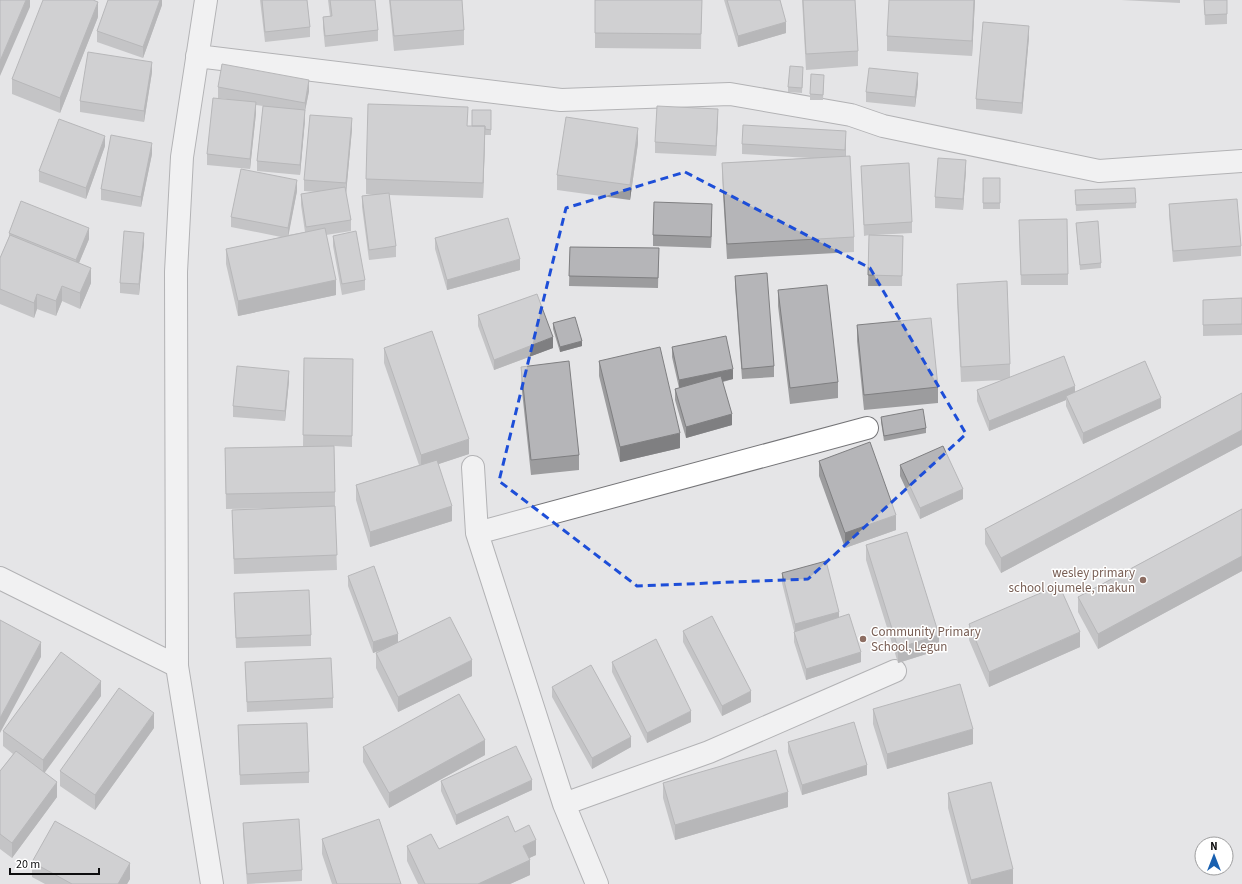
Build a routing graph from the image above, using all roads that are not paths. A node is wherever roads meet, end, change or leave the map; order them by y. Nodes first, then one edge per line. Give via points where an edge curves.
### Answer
1 (201, 2) edge
2 (197, 56) junction
3 (1242, 161) edge
4 (867, 428) dead end
5 (473, 468) dead end
6 (477, 533) junction
7 (0, 578) edge
8 (177, 666) junction
9 (896, 671) dead end
10 (564, 804) junction
11 (212, 884) edge
12 (597, 884) edge

1 - 2 street
2 - 3 street via 561,100 730,94 851,115 883,126 1100,171
2 - 8 street via 182,157 176,272
4 - 6 street
5 - 6 street
6 - 10 street
7 - 8 street
8 - 11 street
9 - 10 street via 709,752
10 - 12 street

